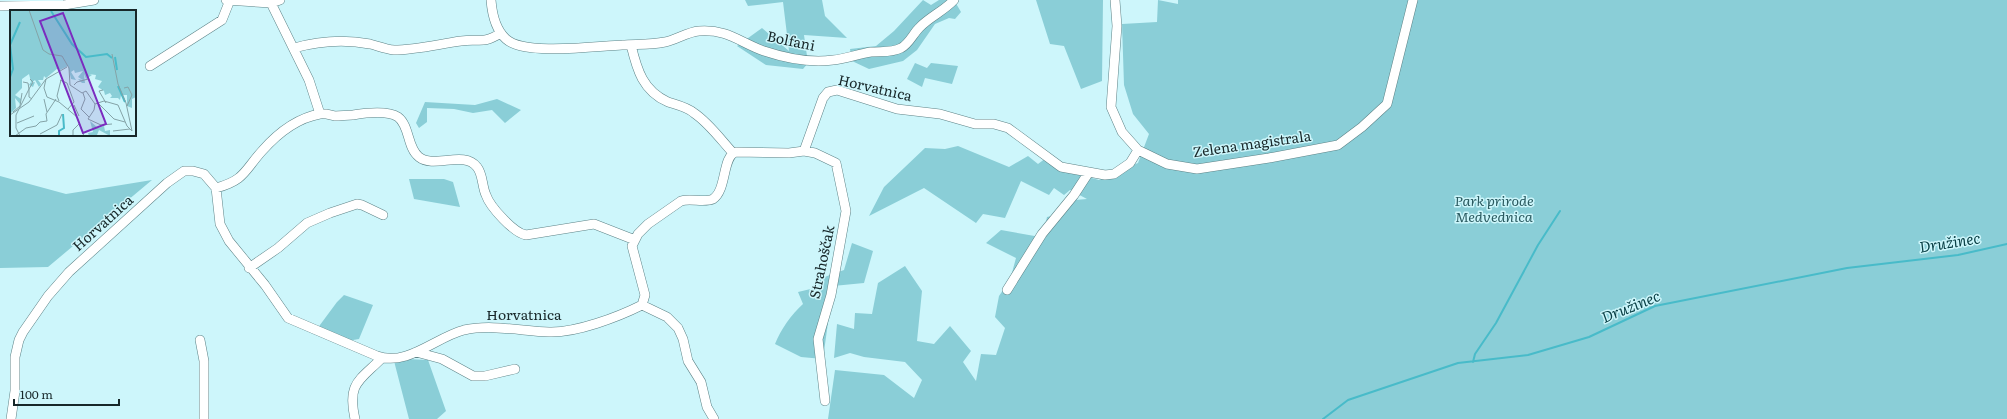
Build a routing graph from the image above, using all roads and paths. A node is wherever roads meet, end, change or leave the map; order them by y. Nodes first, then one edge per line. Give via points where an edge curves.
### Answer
1 (94, 0) edge
2 (226, 0) edge
3 (230, 0) edge
4 (491, 0) edge
5 (954, 0) edge
6 (1115, 0) edge
7 (1413, 0) edge
8 (275, 1) edge
9 (0, 6) edge
10 (501, 33) junction
11 (632, 45) junction
12 (294, 48) junction
13 (150, 66) dead end
14 (320, 114) junction
15 (1138, 150) junction
16 (804, 151) junction
17 (733, 153) junction
18 (1089, 172) junction
19 (216, 188) junction
20 (383, 215) dead end
21 (635, 240) junction
22 (249, 268) junction
23 (1007, 290) dead end
24 (642, 305) junction
25 (200, 340) dead end
26 (416, 352) junction
27 (382, 358) junction
28 (516, 369) dead end
29 (825, 401) dead end
30 (11, 419) edge
31 (204, 419) edge
32 (355, 419) edge
33 (714, 419) edge

1 - 9 street via 64,5
2 - 3 street
3 - 8 street
3 - 13 street via 222,20
4 - 10 street via 494,18
5 - 11 street, Bolfani via 946,9 925,22 903,47 834,60 812,61 766,52 736,37 718,32 697,31 666,42
6 - 15 street, Zelena magistrala via 1117,26 1111,107 1122,132
7 - 15 street, Zelena magistrala via 1387,104 1338,145 1197,169 1167,164
8 - 12 street
10 - 11 street, Bolfani via 511,42 541,48 575,49
10 - 12 street via 485,42 463,41 392,50 368,44 335,41
11 - 17 street via 638,71 650,90 662,99 695,113
12 - 14 street
14 - 19 street via 286,128 262,151 241,178 227,186
14 - 21 street via 383,114 397,117 403,123 414,152 420,158 430,161 463,160 474,164 480,171 489,201 522,235 594,224
15 - 18 street, Horvatnica via 1130,164 1114,174
16 - 17 street
16 - 18 street, Horvatnica via 823,98 828,92 837,90 897,109 940,114 975,124 994,124 1008,128 1054,163
16 - 29 street, Strahoščak via 836,163 846,211 831,295 818,339
17 - 21 street via 720,190 714,198 681,201 648,224
18 - 23 street via 1042,234
19 - 22 street, Horvatnica via 218,215 224,232
19 - 30 street, Horvatnica via 209,179 198,172 189,170 179,174 69,272 48,296 19,340 15,357 15,391
20 - 22 street via 362,204 330,213 307,223
21 - 24 street via 632,249 645,295
22 - 27 street, Horvatnica via 265,285 283,312 294,321
24 - 26 street, Horvatnica via 601,322 557,332 487,329 464,331
24 - 33 street via 670,320 678,328 688,361 701,382 707,407
25 - 31 street via 204,361
26 - 27 street, Horvatnica via 395,358
26 - 28 street via 442,359 473,376
27 - 32 street via 356,384 352,400

